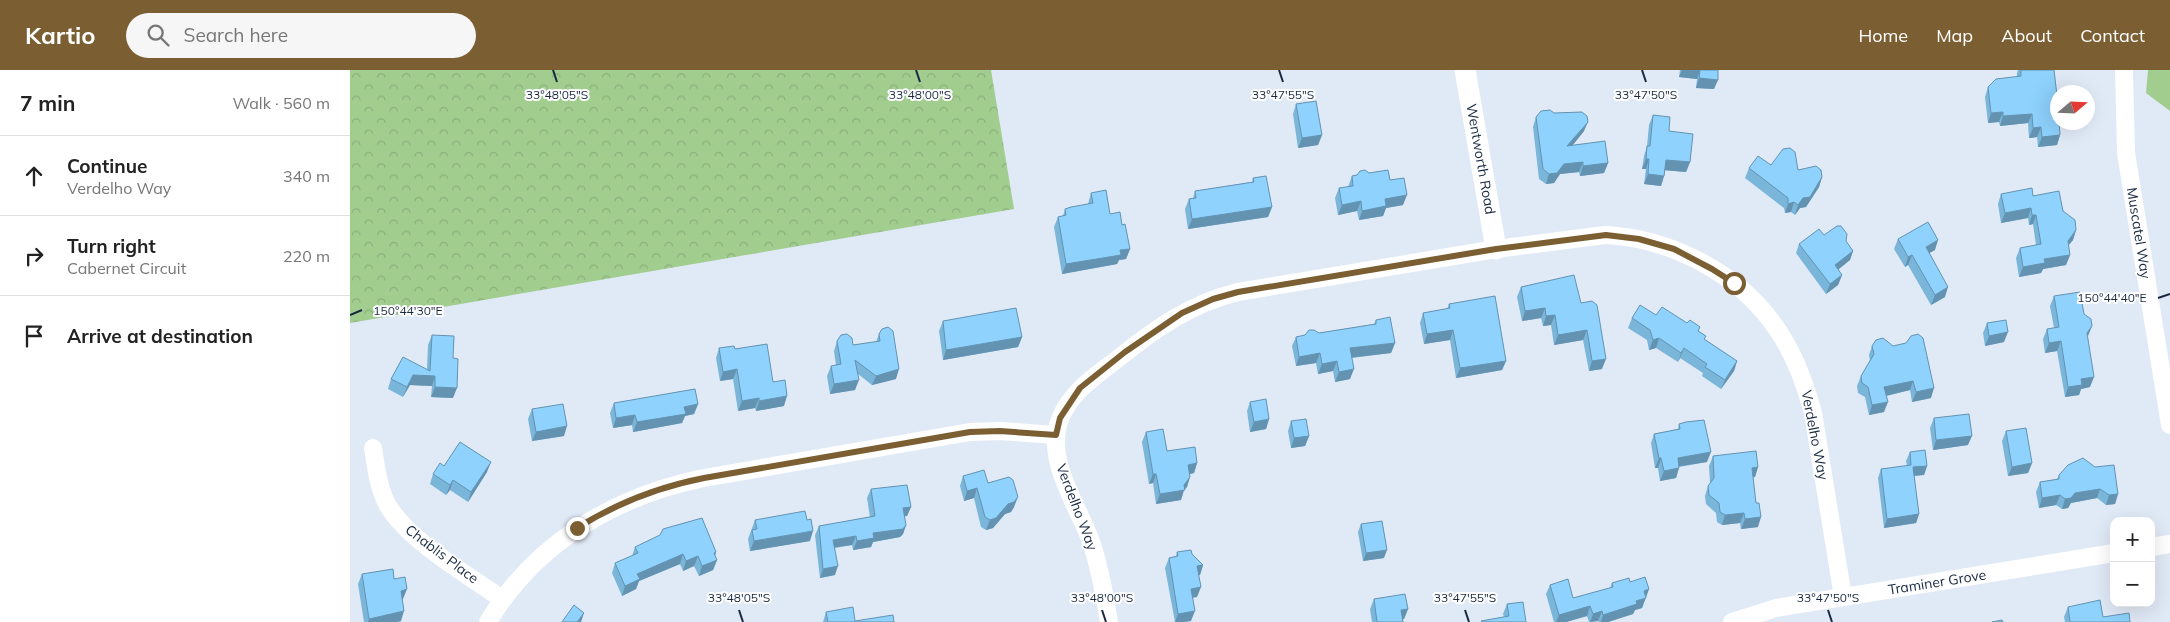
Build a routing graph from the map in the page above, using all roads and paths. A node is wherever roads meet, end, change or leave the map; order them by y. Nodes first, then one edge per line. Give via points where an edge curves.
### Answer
1 (1466, 70) edge
2 (2124, 70) edge
3 (1496, 249) junction
4 (2170, 425) edge
5 (1056, 435) junction
6 (373, 448) dead end
7 (2170, 544) edge
8 (2155, 546) edge
9 (2110, 554) edge
10 (1843, 597) junction
11 (502, 599) junction
12 (488, 622) edge
13 (1109, 622) edge
14 (1732, 622) edge

1 - 3 street, Wentworth Road
2 - 4 street, Muscatel Way via 2126,153
3 - 5 street, Verdelho Way via 1250,289 1198,304 1150,334 1080,388 1060,418
3 - 10 street, Verdelho Way via 1588,236 1639,239 1693,258 1734,283 1758,305 1777,328 1806,386
5 - 11 street via 970,432 664,487 616,506 577,528 527,570
5 - 13 street, Verdelho Way via 1058,460 1102,578
6 - 11 street, Chablis Place via 386,503 397,518 418,538
7 - 8 street
9 - 10 street, Traminer Grove
10 - 14 street, Traminer Grove via 1776,608
11 - 12 street

